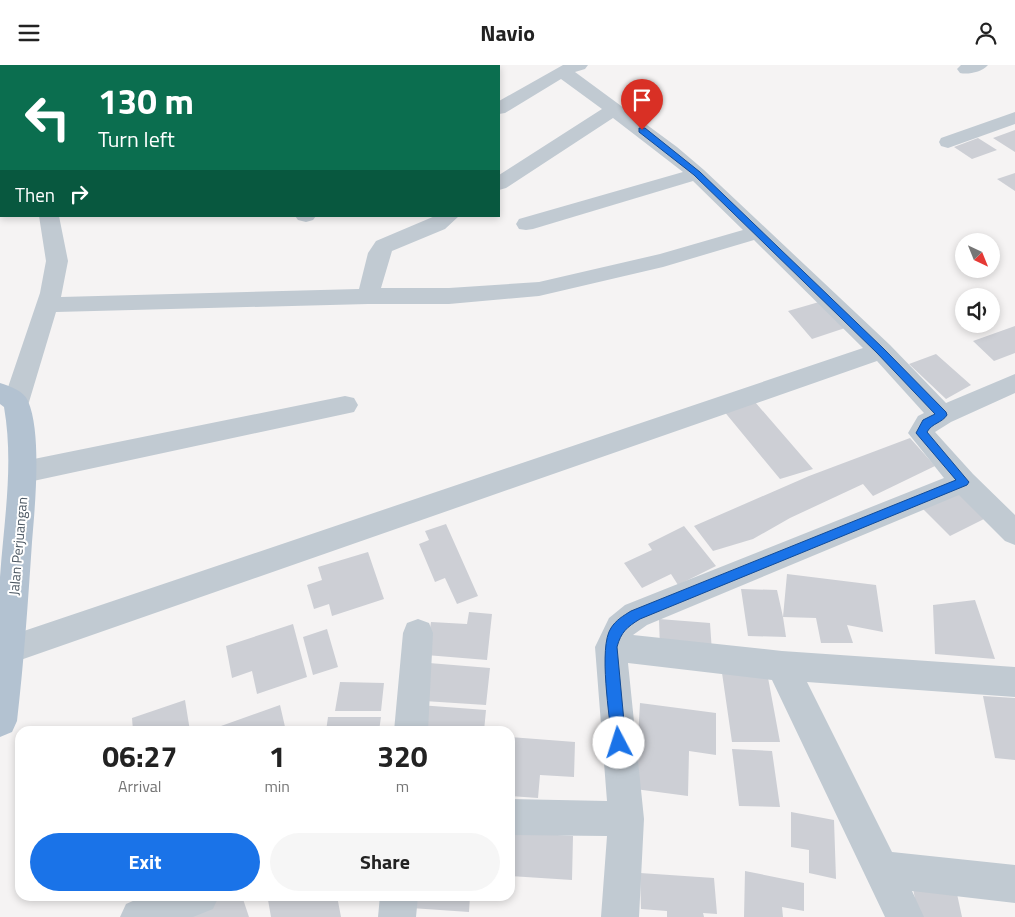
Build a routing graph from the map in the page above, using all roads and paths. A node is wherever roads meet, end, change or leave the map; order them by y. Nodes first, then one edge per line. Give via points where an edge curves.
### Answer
1 (571, 68) edge
2 (500, 108) edge
3 (614, 109) junction
4 (1015, 118) edge
5 (948, 142) dead end
6 (697, 174) junction
7 (500, 183) edge
8 (49, 217) edge
9 (440, 219) edge
10 (526, 224) dead end
11 (759, 232) junction
12 (368, 296) junction
13 (47, 305) junction
14 (880, 351) junction
15 (1015, 383) edge
16 (8, 397) edge
17 (344, 405) dead end
18 (942, 415) junction
19 (24, 472) junction
20 (964, 482) junction
21 (1015, 533) edge
22 (418, 633) dead end
23 (611, 647) junction
24 (9, 650) junction
25 (782, 666) junction
26 (1015, 682) edge
27 (0, 721) edge
28 (411, 726) edge
29 (515, 817) edge
30 (626, 819) junction
31 (881, 869) junction
32 (1015, 884) edge
33 (185, 901) edge
34 (399, 901) edge
35 (139, 917) edge
36 (397, 917) edge
37 (620, 917) edge
38 (905, 917) edge

1 - 2 street
1 - 3 street
3 - 6 street
3 - 7 street
4 - 5 street
6 - 10 street
6 - 11 street
8 - 13 street via 57,261
9 - 12 street via 384,247 379,253
11 - 12 street via 663,260 539,289 449,296
11 - 14 street
12 - 13 street
13 - 16 street
14 - 18 street
14 - 24 street
15 - 18 street
16 - 19 main road, Jalan Perjuangan via 22,429
17 - 19 street
18 - 20 street via 927,423 921,433
19 - 24 main road, Jalan Perjuangan
20 - 21 street
20 - 23 street via 636,615 615,632
22 - 28 street
23 - 25 street
23 - 30 street
24 - 27 main road, Jalan Perjuangan
25 - 26 street
25 - 31 street
29 - 30 street
30 - 37 street
31 - 32 street
31 - 38 street
33 - 35 street
34 - 36 street

